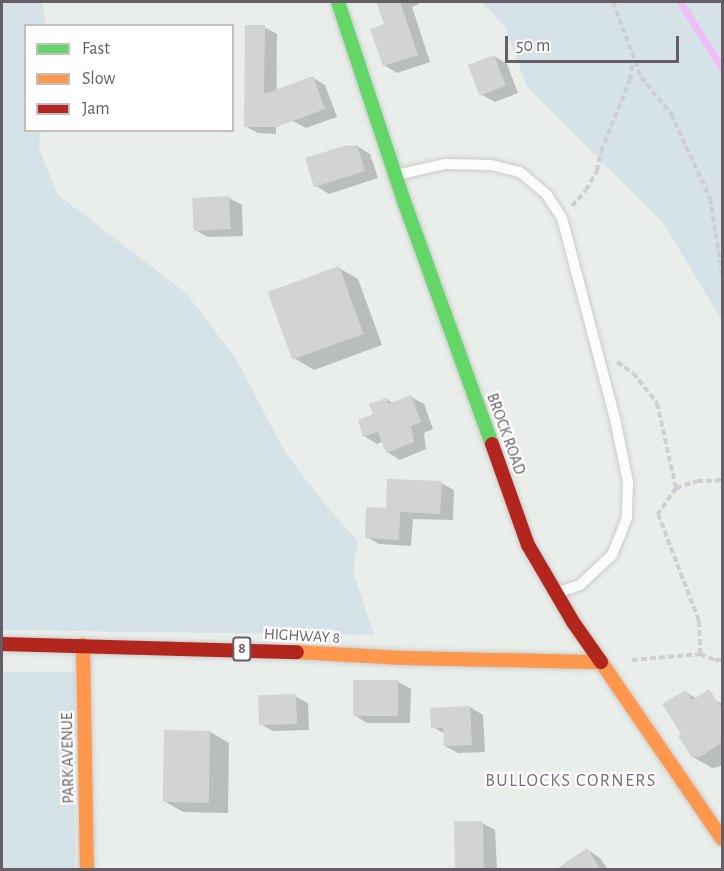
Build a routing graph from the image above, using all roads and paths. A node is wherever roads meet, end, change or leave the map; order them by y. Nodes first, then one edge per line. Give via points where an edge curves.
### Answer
1 (338, 2) edge
2 (613, 2) edge
3 (633, 59) junction
4 (396, 175) junction
5 (562, 218) junction
6 (723, 273) edge
7 (596, 348) junction
8 (723, 480) edge
9 (676, 488) junction
10 (556, 594) junction
11 (2, 644) edge
12 (82, 645) junction
13 (700, 654) junction
14 (723, 660) edge
15 (601, 662) junction
16 (723, 839) edge
17 (87, 870) edge

1 - 4 main road, BROCK ROAD
2 - 3 path
3 - 5 path via 630,80 601,151 597,171
3 - 6 path via 641,77 671,114 710,198
4 - 5 lane via 445,164 491,165 520,172 547,195
4 - 10 main road, BROCK ROAD via 528,545
5 - 7 lane
7 - 9 path via 633,373 657,403
7 - 10 lane via 628,482 627,518 620,540 603,566 580,585
8 - 9 path via 698,481
9 - 13 path via 658,514 699,621
10 - 15 main road, BROCK ROAD
11 - 12 main road, HIGHWAY 8 / 8
12 - 15 main road, HIGHWAY 8 / 8
12 - 17 main road, PARK AVENUE
13 - 14 path
13 - 15 path
15 - 16 main road, BROCK ROAD

